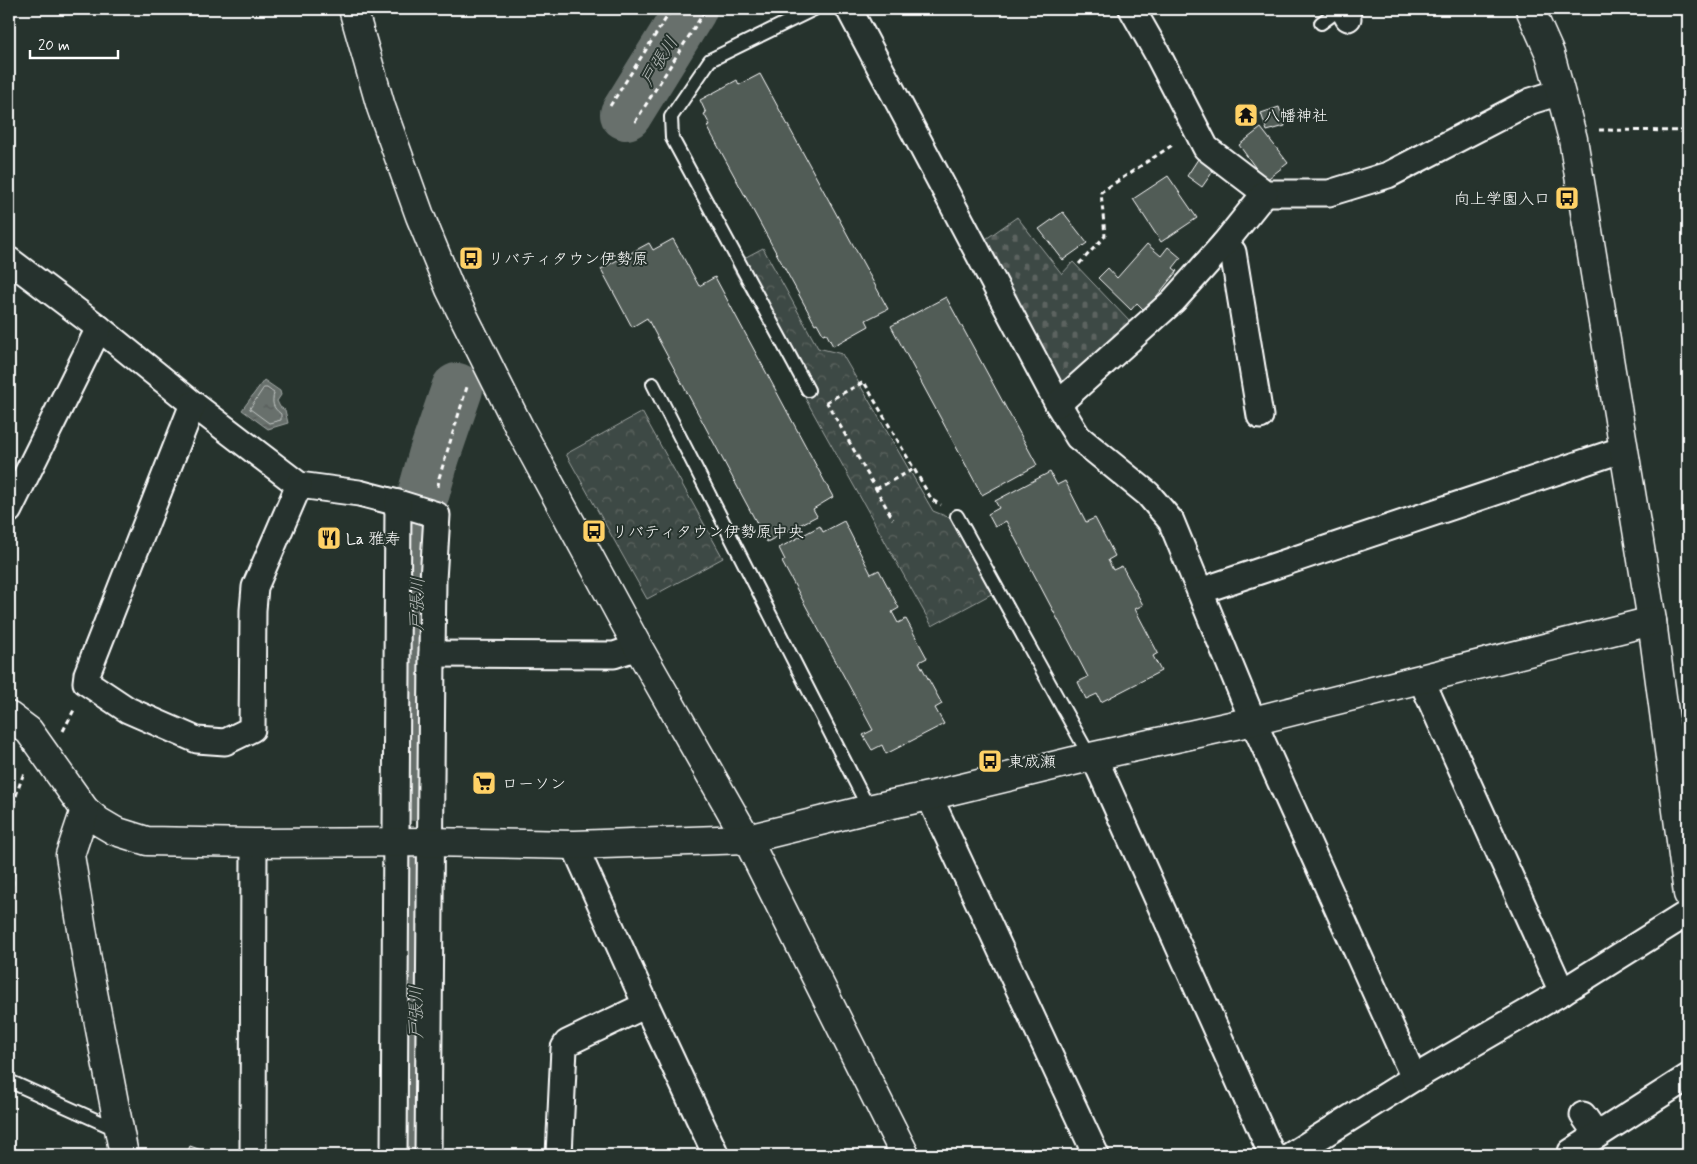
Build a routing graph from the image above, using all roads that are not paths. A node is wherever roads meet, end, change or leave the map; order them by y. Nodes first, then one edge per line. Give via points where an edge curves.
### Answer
1 (353, 9) edge
2 (814, 9) edge
3 (849, 9) edge
4 (1132, 9) edge
5 (1530, 9) edge
6 (1344, 12) edge
7 (1321, 23) dead end
8 (1560, 92) junction
9 (1265, 193) junction
10 (1224, 244) junction
11 (9, 260) edge
12 (100, 328) junction
13 (653, 384) dead end
14 (808, 390) road end
15 (193, 404) junction
16 (1058, 404) junction
17 (1260, 416) dead end
18 (1624, 448) junction
19 (299, 485) junction
20 (398, 503) junction
21 (9, 510) edge
22 (957, 516) road end
23 (1200, 591) junction
24 (1652, 621) junction
25 (638, 646) junction
26 (432, 654) junction
27 (1422, 679) junction
28 (9, 716) edge
29 (1253, 721) junction
30 (1092, 757) junction
31 (929, 796) junction
32 (870, 809) junction
33 (85, 810) junction
34 (747, 839) junction
35 (396, 842) junction
36 (429, 842) junction
37 (254, 843) junction
38 (574, 845) junction
39 (1688, 894) edge
40 (1688, 913) edge
41 (1562, 992) junction
42 (646, 1005) junction
43 (1688, 1077) edge
44 (1414, 1078) junction
45 (9, 1081) edge
46 (121, 1143) edge
47 (1571, 1152) dead end
48 (253, 1155) edge
49 (394, 1155) edge
50 (428, 1155) edge
51 (559, 1155) edge
52 (716, 1155) edge
53 (905, 1155) edge
54 (1096, 1155) edge
55 (1272, 1155) edge
56 (1291, 1155) edge

1 - 25 street via 381,107 450,289 487,366
2 - 14 lane via 710,60 671,117 672,138
3 - 16 street
4 - 9 street via 1167,47 1196,130 1206,148
5 - 8 street via 1550,54
6 - 7 lane
8 - 9 street via 1531,102 1388,175 1329,193
8 - 18 street via 1571,135
9 - 10 street
10 - 16 street via 1173,301
10 - 17 street via 1233,252
11 - 12 street
12 - 15 street
12 - 21 street
13 - 32 lane
15 - 19 street
15 - 19 street via 86,682 128,710 196,740 225,742 252,729 255,586
16 - 23 street via 1078,437 1148,494 1171,521
18 - 23 street
18 - 24 street
19 - 20 street via 359,493
20 - 26 street via 437,515
20 - 35 street
22 - 30 lane
23 - 29 street
24 - 27 street
24 - 39 street
25 - 26 street via 614,654
25 - 34 street
26 - 36 street
27 - 29 street
27 - 41 street
28 - 33 street via 29,731
29 - 30 street
29 - 44 street
30 - 31 street
30 - 55 street
31 - 32 street
31 - 54 street
32 - 34 street
33 - 37 street via 115,831 147,840
33 - 46 street via 70,855
34 - 38 street
34 - 53 street
35 - 36 street
35 - 37 street
35 - 49 street
36 - 38 street
36 - 50 street
37 - 48 street
38 - 42 street
40 - 41 street
41 - 44 street
42 - 51 street via 567,1043 564,1048
42 - 52 street
43 - 47 street via 1590,1125
44 - 56 street
45 - 46 lane

